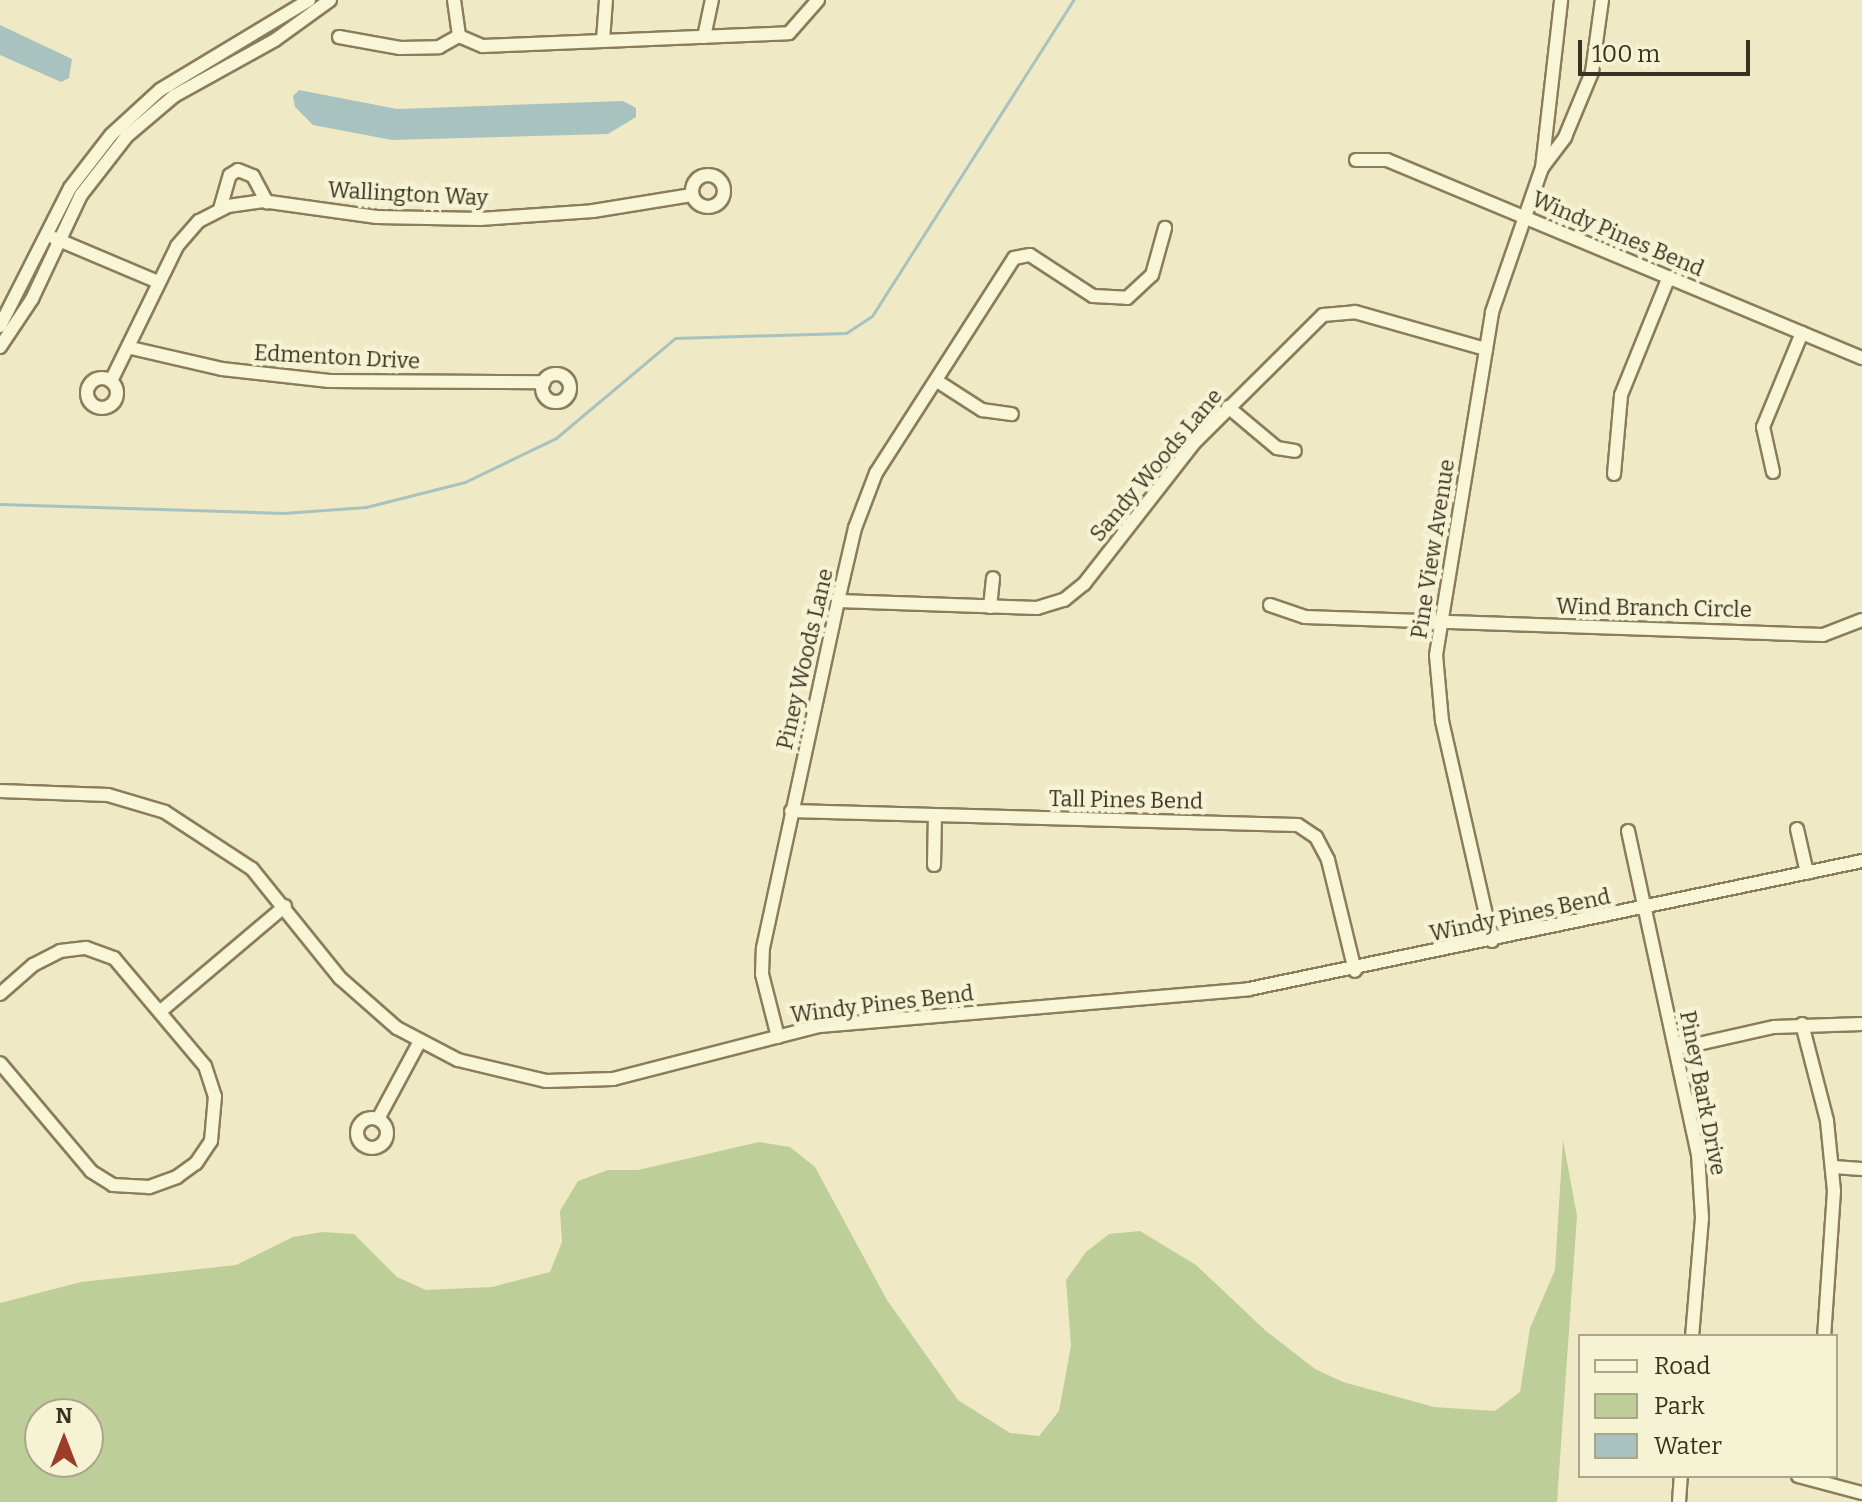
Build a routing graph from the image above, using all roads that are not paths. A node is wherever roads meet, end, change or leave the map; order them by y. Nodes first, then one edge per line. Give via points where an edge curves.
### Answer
1 (309, 0) edge
2 (330, 0) edge
3 (454, 0) edge
4 (606, 0) edge
5 (712, 0) edge
6 (818, 0) edge
7 (1561, 0) edge
8 (1602, 0) edge
9 (459, 36) junction
10 (339, 37) dead end
11 (704, 37) junction
12 (603, 40) junction
13 (1356, 160) dead end
14 (1542, 168) junction
15 (692, 195) dead end
16 (267, 202) junction
17 (220, 209) junction
18 (1526, 216) junction
19 (1165, 228) dead end
20 (53, 238) junction
21 (1669, 277) junction
22 (158, 282) junction
23 (0, 326) edge
24 (1802, 333) junction
25 (0, 347) edge
26 (131, 348) junction
27 (1486, 349) junction
28 (1862, 358) edge
29 (111, 381) dead end
30 (937, 381) junction
31 (544, 382) dead end
32 (1228, 407) junction
33 (1012, 414) dead end
34 (1295, 451) dead end
35 (1773, 472) dead end
36 (1614, 474) dead end
37 (993, 578) dead end
38 (838, 601) junction
39 (1270, 605) dead end
40 (990, 607) junction
41 (1862, 620) edge
42 (1441, 623) junction
43 (0, 791) edge
44 (791, 811) junction
45 (935, 815) junction
46 (1797, 829) dead end
47 (1628, 831) dead end
48 (1862, 861) edge
49 (934, 865) dead end
50 (1807, 873) junction
51 (285, 906) junction
52 (1645, 908) junction
53 (1492, 941) junction
54 (1355, 971) junction
55 (0, 994) edge
56 (162, 1010) junction
57 (1802, 1024) junction
58 (1862, 1024) edge
59 (778, 1037) junction
60 (419, 1043) junction
61 (1676, 1049) junction
62 (0, 1063) edge
63 (378, 1119) dead end
64 (196, 1163) junction
65 (1833, 1167) junction
66 (1862, 1169) edge
67 (205, 1174) dead end
68 (1692, 1334) edge
69 (1824, 1334) edge
70 (1681, 1478) edge
71 (1815, 1480) edge
72 (1862, 1493) edge
73 (1679, 1502) edge

1 - 20 street via 178,78 128,117 81,170
2 - 20 street via 275,40 194,83 149,115 93,177
3 - 9 street
4 - 12 street
5 - 11 street
6 - 11 street via 789,33
7 - 14 street, Pine View Avenue
8 - 14 street, Pine View Avenue via 1592,72 1565,137
9 - 10 street via 439,47 400,48
9 - 12 street via 483,46
11 - 12 street
13 - 18 street, Windy Pines Bend via 1387,160
14 - 18 street, Pine View Avenue
15 - 16 street, Wallington Way via 593,211 480,219 377,217
16 - 17 street, Wallington Way
16 - 17 street via 253,176 238,170 230,175
17 - 22 street, Wallington Way via 188,232
18 - 21 street, Windy Pines Bend
18 - 27 street, Pine View Avenue via 1499,285
19 - 30 street, Piney Woods Lane via 1152,275 1127,298 1093,296 1024,254 1014,258
20 - 22 street
20 - 23 street
20 - 25 street via 32,299
21 - 24 street, Windy Pines Bend
21 - 36 street via 1621,395
22 - 26 street, Wallington Way
24 - 28 street, Windy Pines Bend
24 - 35 street via 1763,427
26 - 29 street, Wallington Way
26 - 31 street, Edmenton Drive via 222,369 329,381
27 - 32 street, Sandy Woods Lane via 1355,312 1334,312 1313,320
27 - 42 street, Pine View Avenue
30 - 33 street via 982,410
30 - 38 street, Piney Woods Lane via 876,473 855,528
32 - 34 street via 1277,448
32 - 40 street, Sandy Woods Lane via 1076,592 1037,608
37 - 40 street
38 - 40 street, Sandy Woods Lane
38 - 44 street, Piney Woods Lane
39 - 42 street, Wind Branch Circle via 1305,617
41 - 42 street, Wind Branch Circle via 1823,635
42 - 53 street, Pine View Avenue via 1436,655 1442,721
43 - 51 street, Windy Pines Bend via 108,795 144,803 231,851
44 - 45 street, Tall Pines Bend
44 - 59 street, Piney Woods Lane via 761,960
45 - 49 street
45 - 54 street, Tall Pines Bend via 1298,825 1316,837 1328,860
46 - 50 street
47 - 52 street, Piney Bark Drive
48 - 50 street, Windy Pines Bend
50 - 52 street, Windy Pines Bend
51 - 56 street
51 - 60 street, Windy Pines Bend via 355,994
52 - 53 street, Windy Pines Bend
52 - 61 street, Piney Bark Drive
53 - 54 street, Windy Pines Bend
54 - 59 street, Windy Pines Bend via 1249,989 843,1024
55 - 56 street via 46,957 86,948 125,966
56 - 64 street via 205,1066 215,1096 215,1129
57 - 58 street
57 - 61 street
57 - 65 street
59 - 60 street, Windy Pines Bend via 647,1071 578,1082 487,1070
60 - 63 street
61 - 68 street, Piney Bark Drive via 1701,1186
62 - 64 street via 101,1179 123,1187 149,1187
64 - 67 street
65 - 66 street
65 - 69 street
70 - 73 street
71 - 72 street

